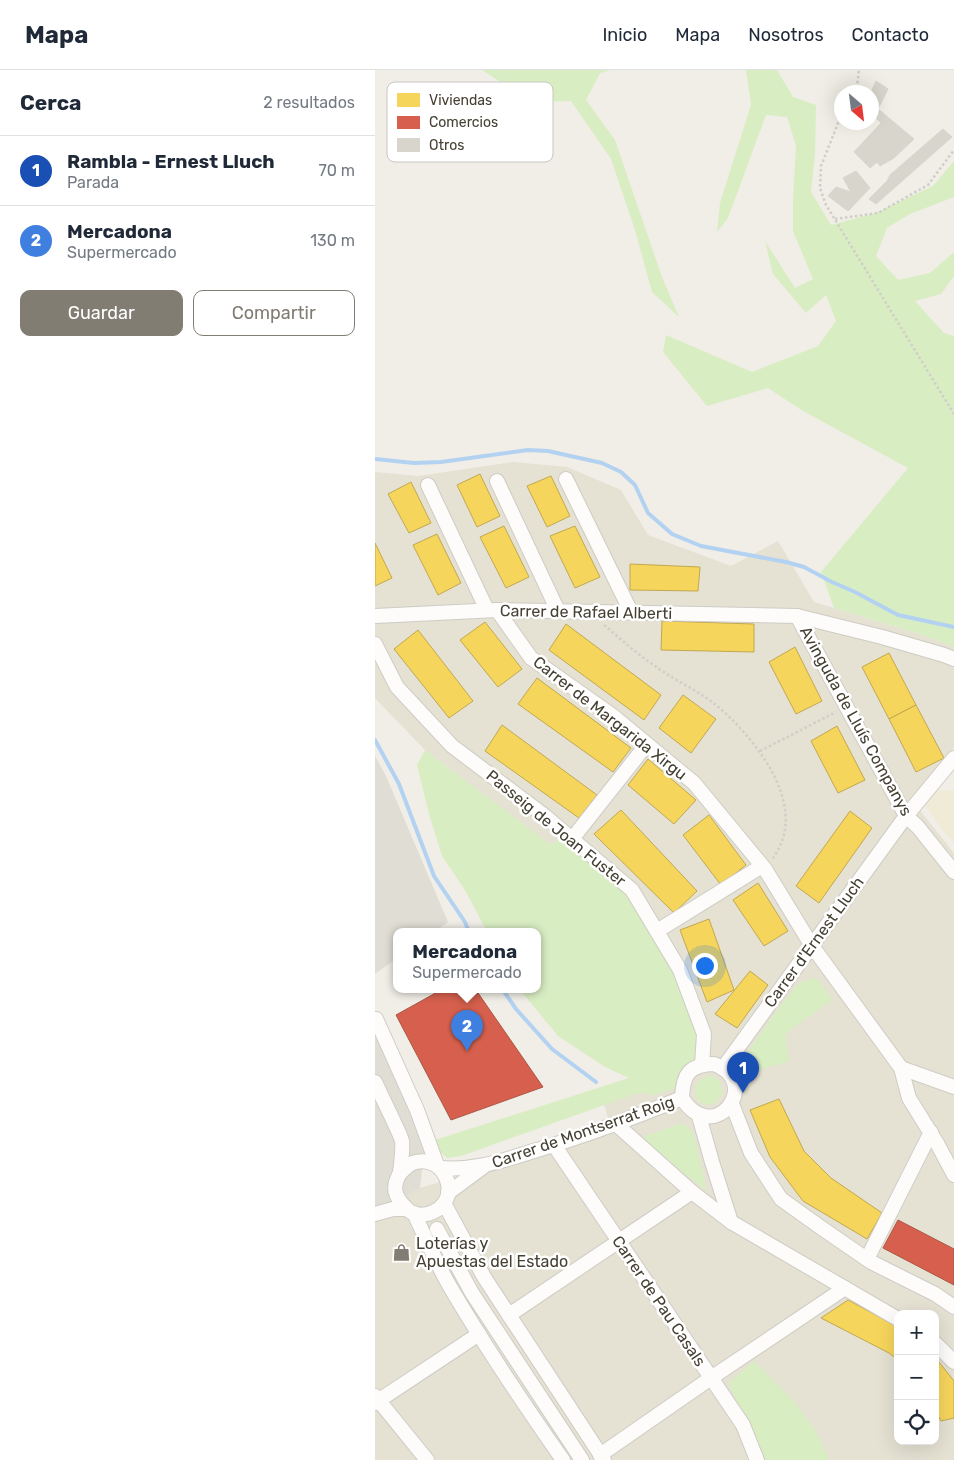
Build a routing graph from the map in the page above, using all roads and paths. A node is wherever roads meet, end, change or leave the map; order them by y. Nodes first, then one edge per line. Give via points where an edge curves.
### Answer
1 (859, 70) edge
2 (857, 85) edge
3 (835, 130) edge
4 (954, 150) edge
5 (835, 219) junction
6 (954, 414) edge
7 (566, 479) dead end
8 (497, 481) dead end
9 (428, 485) dead end
10 (492, 610) junction
11 (558, 611) junction
12 (587, 611) junction
13 (631, 612) junction
14 (375, 616) edge
15 (797, 616) junction
16 (375, 644) edge
17 (954, 659) edge
18 (846, 706) junction
19 (647, 744) junction
20 (760, 751) junction
21 (954, 758) edge
22 (906, 816) junction
23 (572, 839) junction
24 (763, 868) junction
25 (954, 872) edge
26 (657, 931) junction
27 (812, 946) junction
28 (375, 1019) edge
29 (702, 1065) junction
30 (723, 1068) junction
31 (901, 1068) junction
32 (375, 1082) edge
33 (954, 1087) edge
34 (682, 1098) junction
35 (732, 1104) junction
36 (699, 1116) junction
37 (616, 1124) junction
38 (931, 1132) junction
39 (402, 1144) junction
40 (555, 1145) junction
41 (421, 1162) junction
42 (441, 1164) junction
43 (483, 1166) junction
44 (400, 1173) junction
45 (954, 1175) edge
46 (395, 1192) junction
47 (692, 1192) junction
48 (446, 1198) junction
49 (410, 1211) junction
50 (375, 1213) edge
51 (731, 1222) junction
52 (437, 1228) dead end
53 (619, 1241) junction
54 (867, 1259) junction
55 (845, 1288) junction
56 (954, 1307) edge
57 (509, 1315) junction
58 (894, 1317) edge
59 (479, 1334) junction
60 (939, 1347) edge
61 (954, 1362) edge
62 (711, 1378) junction
63 (376, 1400) edge
64 (602, 1458) edge
65 (427, 1460) edge
66 (563, 1460) edge
67 (582, 1460) edge
68 (757, 1460) edge

1 - 2 path
3 - 5 path via 821,166 820,188
4 - 5 path via 929,185 878,214
5 - 6 path
7 - 13 street
8 - 11 street
9 - 10 street, Carrer de Margarida Xirgu
10 - 11 street, Carrer de Rafael Alberti
10 - 14 street, Carrer de Rafael Alberti
10 - 19 street, Carrer de Margarida Xirgu via 531,658
11 - 12 street, Carrer de Rafael Alberti
12 - 13 street, Carrer de Rafael Alberti
12 - 20 path via 655,666 714,704 741,728
13 - 15 street, Carrer de Rafael Alberti
15 - 17 street, Carrer de Rafael Alberti via 882,636
15 - 18 street, Avinguda de Lluís Companys
16 - 23 street, Passeig de Joan Fuster via 397,687 452,746
18 - 20 path
18 - 22 street, Avinguda de Lluís Companys
19 - 23 street
19 - 24 street, Carrer de Margarida Xirgu via 694,783
20 - 24 path via 776,779 786,826 781,848
21 - 22 street, Carrer d'Ernest Lluch
22 - 25 street, Avinguda de Lluís Companys
22 - 27 street, Carrer d'Ernest Lluch
23 - 26 street, Passeig de Joan Fuster via 632,890
24 - 26 street
24 - 27 street, Carrer de Margarida Xirgu
26 - 29 street, Passeig de Joan Fuster via 680,970 704,1034
27 - 30 street, Carrer d'Ernest Lluch
27 - 31 street, Carrer de Margarida Xirgu
28 - 42 street
29 - 30 street via 714,1064
29 - 34 street via 687,1075
30 - 35 street via 735,1085
31 - 33 street
31 - 38 street via 909,1098
32 - 39 street
34 - 36 street
34 - 37 street, Carrer de Montserrat Roig
35 - 36 street via 720,1114
35 - 54 street via 751,1153 781,1199
36 - 51 street
37 - 40 street, Carrer de Montserrat Roig
37 - 47 street
38 - 45 street
38 - 54 street
39 - 41 street via 409,1147
39 - 44 street
40 - 43 street, Carrer de Montserrat Roig
40 - 53 street, Carrer de Pau Casals
41 - 42 street
41 - 44 street via 410,1164
42 - 43 street, Carrer de Montserrat Roig
42 - 48 street via 448,1180
43 - 48 street, Carrer de Montserrat Roig
44 - 46 street
46 - 49 street via 398,1200
46 - 50 street
47 - 51 street
47 - 53 street
48 - 49 street via 439,1209 430,1214
48 - 57 street via 484,1277
49 - 50 street via 393,1209
49 - 59 street via 448,1284
51 - 55 street
52 - 67 street via 471,1293
53 - 57 street
53 - 62 street, Carrer de Pau Casals
54 - 56 street
55 - 58 street
55 - 62 street
57 - 64 street
59 - 63 street
59 - 66 street
60 - 61 street
62 - 64 street
62 - 68 street, Carrer de Pau Casals via 743,1425
63 - 65 street

